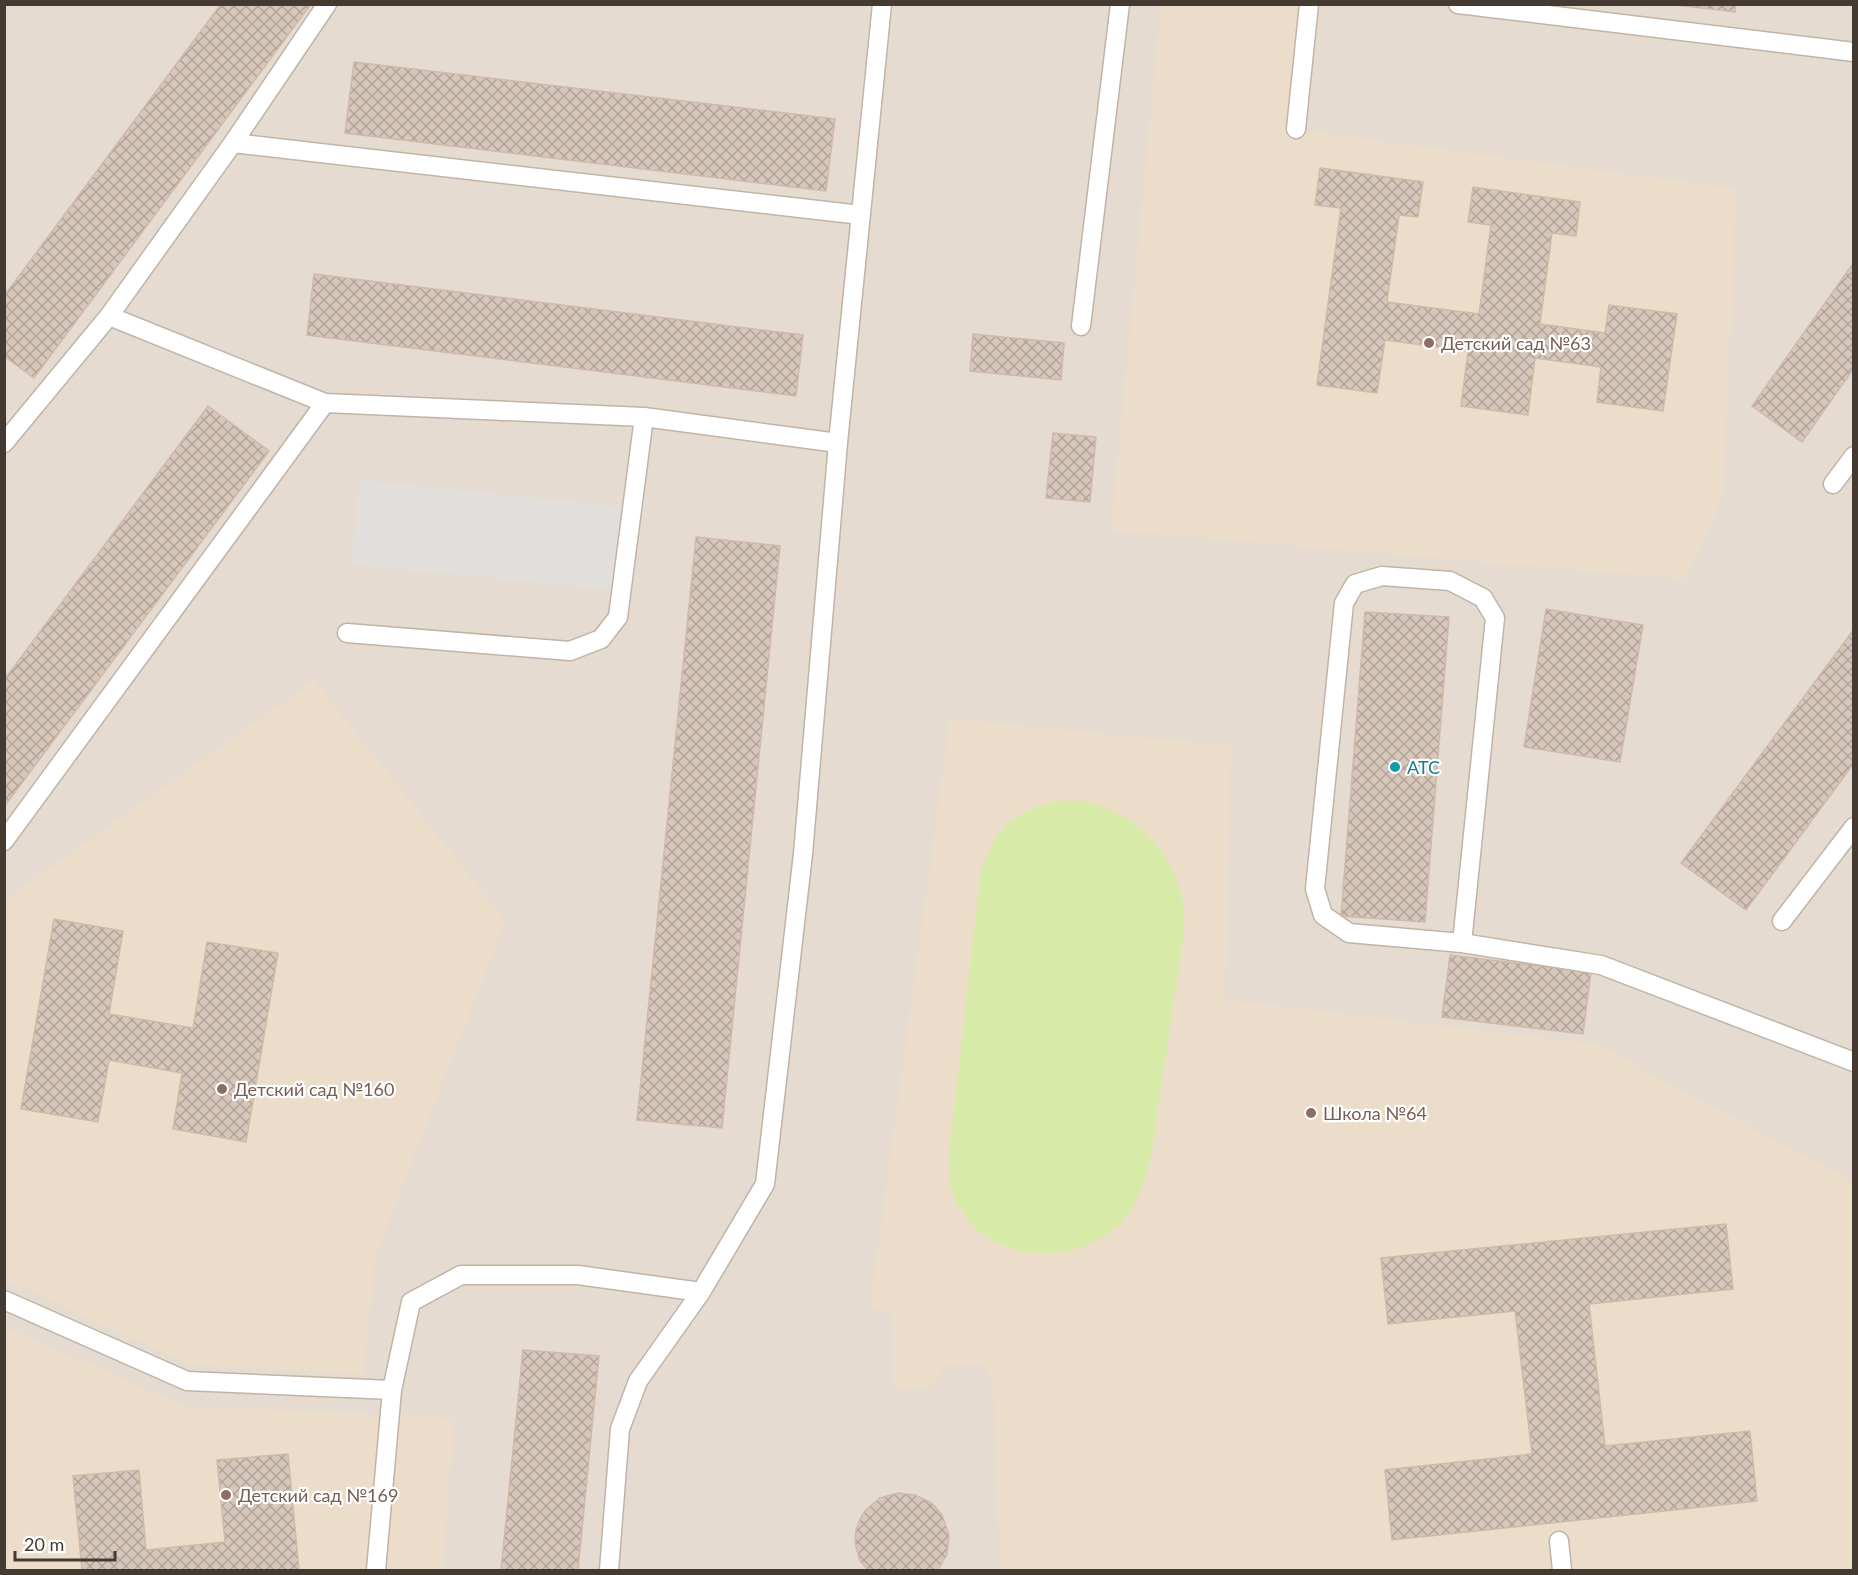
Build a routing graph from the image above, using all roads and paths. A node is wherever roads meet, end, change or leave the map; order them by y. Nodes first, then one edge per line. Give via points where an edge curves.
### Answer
1 (327, 4) edge
2 (882, 4) edge
3 (1120, 4) edge
4 (1309, 4) edge
5 (1458, 4) edge
6 (1854, 52) edge
7 (1296, 129) dead end
8 (233, 143) junction
9 (861, 216) junction
10 (109, 316) junction
11 (1081, 326) dead end
12 (325, 403) junction
13 (644, 417) junction
14 (4, 443) edge
15 (838, 443) junction
16 (1854, 456) edge
17 (1833, 484) dead end
18 (347, 633) dead end
19 (1854, 827) edge
20 (4, 841) edge
21 (1782, 921) dead end
22 (1462, 943) junction
23 (1854, 1062) edge
24 (701, 1292) junction
25 (4, 1300) edge
26 (392, 1390) junction
27 (1559, 1541) dead end
28 (376, 1570) edge
29 (609, 1570) edge
30 (1562, 1570) edge

1 - 8 lane
2 - 9 lane
3 - 11 lane
4 - 7 lane
5 - 6 lane
8 - 9 lane
8 - 10 lane
9 - 15 lane
10 - 12 lane
10 - 14 lane
12 - 13 lane
12 - 20 lane
13 - 15 lane
13 - 18 lane via 618,617 601,639 570,651
15 - 24 lane via 803,854 765,1184
16 - 17 lane
19 - 21 lane
22 - 22 lane via 1349,933 1323,915 1315,889 1344,603 1355,584 1382,576 1450,581 1483,597 1495,618
22 - 23 lane via 1601,965
24 - 26 lane via 578,1275 461,1275 411,1302
24 - 29 lane via 638,1381 620,1429
25 - 26 lane via 187,1381
26 - 28 lane
27 - 30 lane

